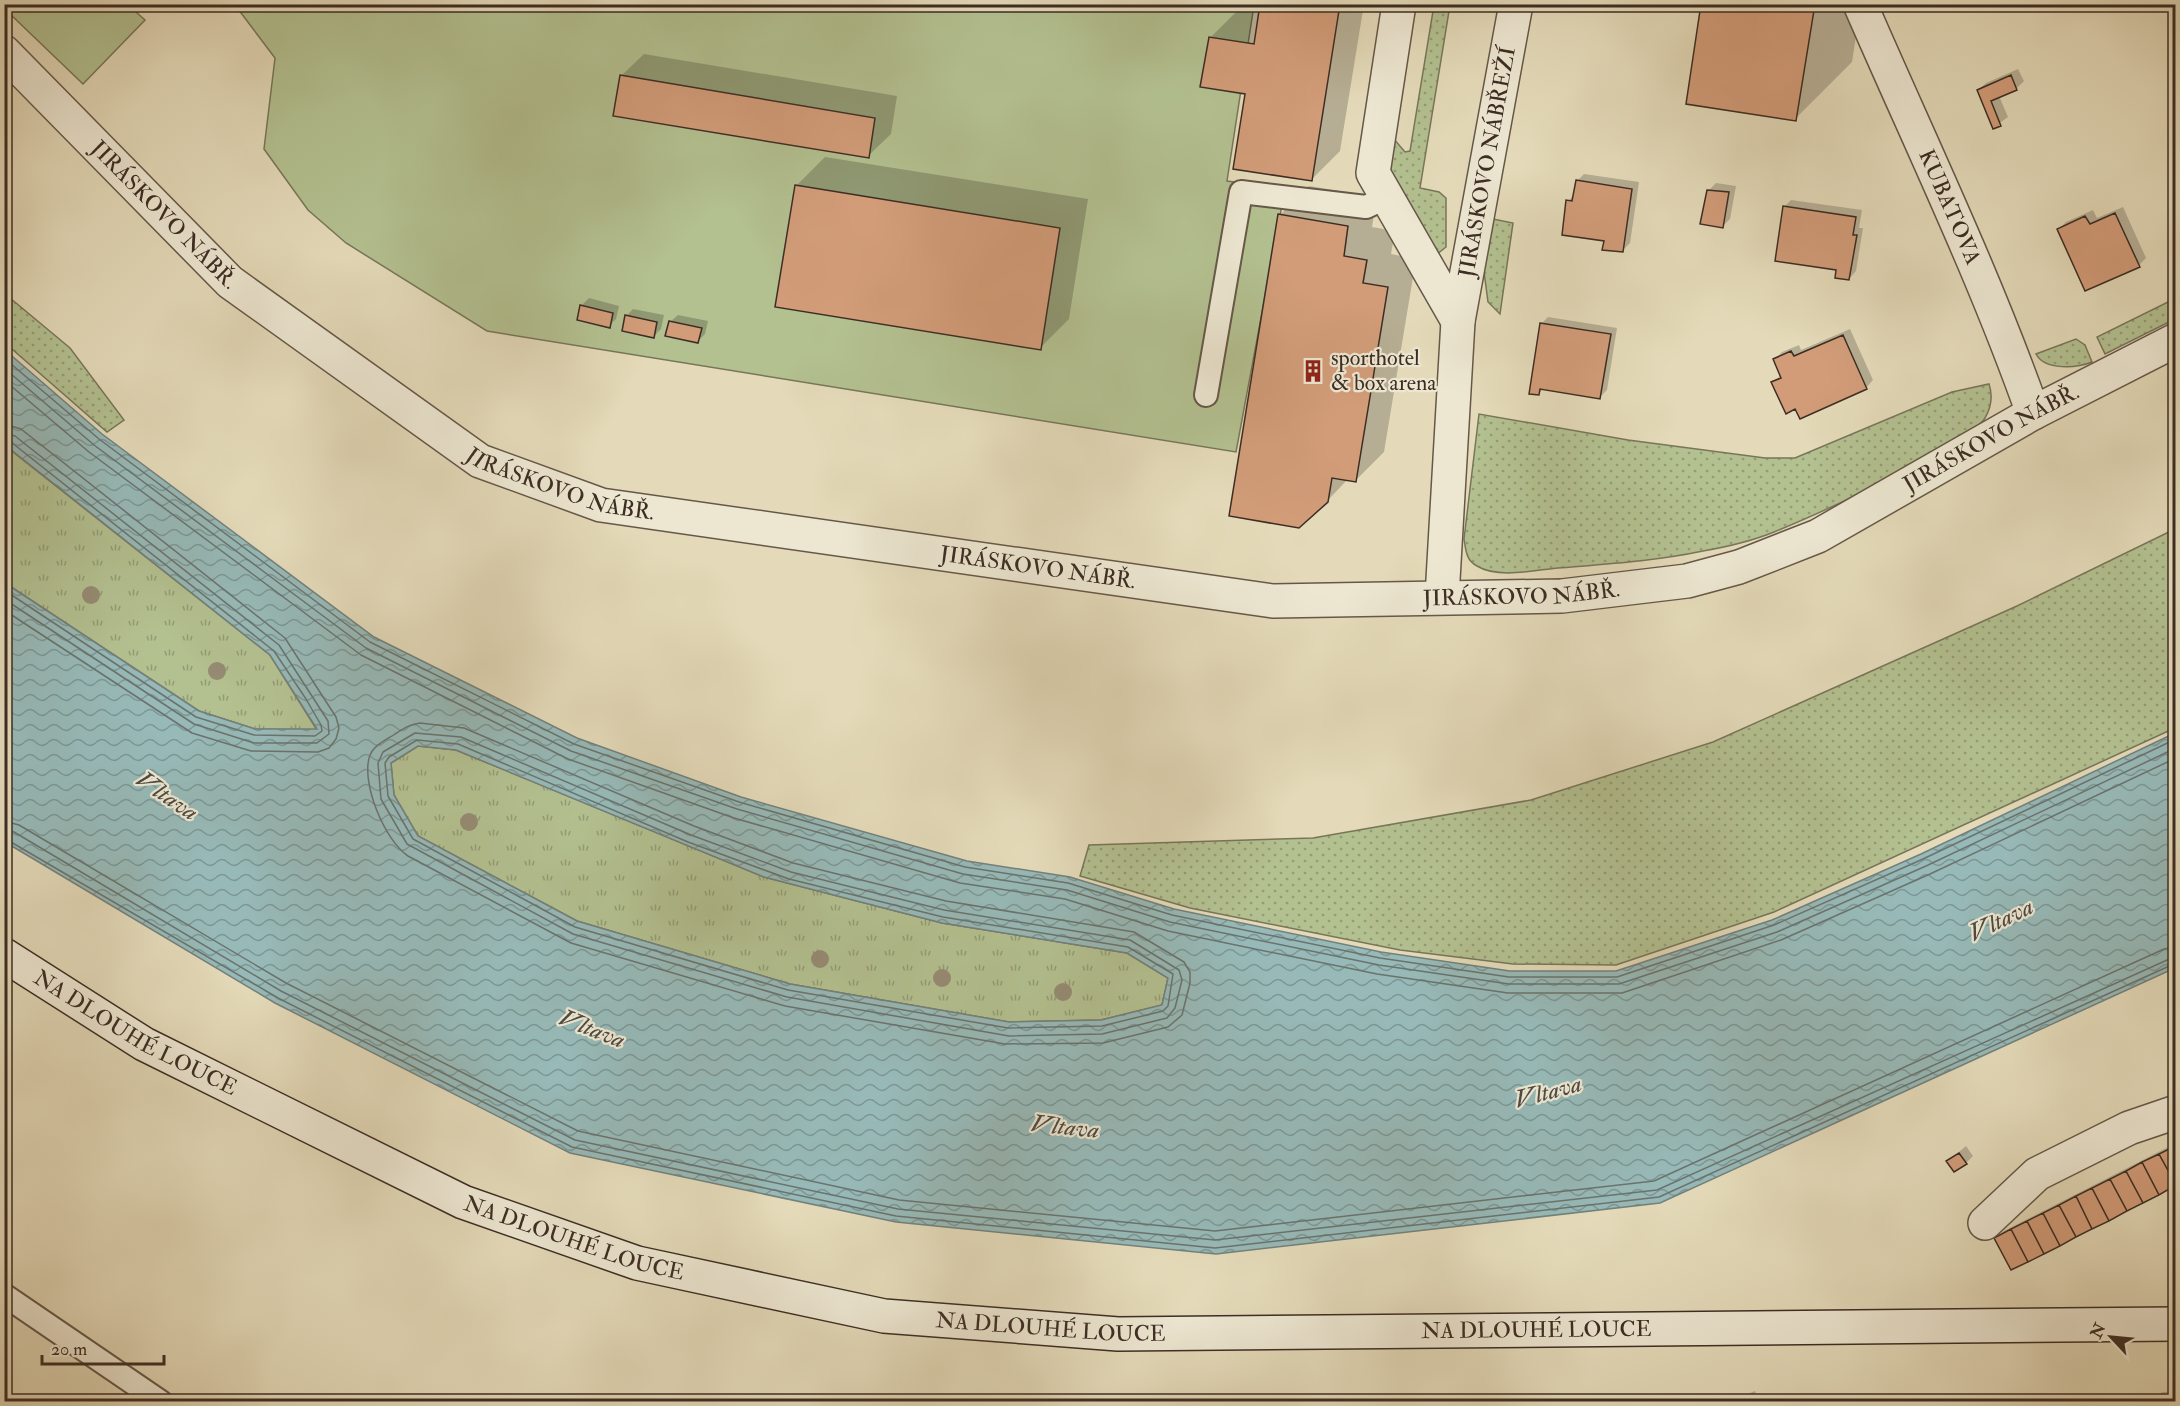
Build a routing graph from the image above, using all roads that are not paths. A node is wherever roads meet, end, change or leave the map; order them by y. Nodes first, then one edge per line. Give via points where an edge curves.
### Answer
1 (1399, 4) edge
2 (1516, 4) edge
3 (1860, 4) edge
4 (4, 52) edge
5 (1387, 197) junction
6 (1458, 321) junction
7 (2175, 340) edge
8 (1206, 395) dead end
9 (2033, 413) junction
10 (1442, 597) junction
11 (4, 955) edge
12 (2175, 1112) edge
13 (1985, 1223) dead end
14 (4, 1294) edge
15 (2175, 1324) edge
16 (161, 1401) edge

1 - 5 street, JIRÁSKOVO NÁBŘEŽÍ via 1373,173
2 - 6 street, JIRÁSKOVO NÁBŘEŽÍ
3 - 9 street, KUBATOVA via 2014,358
4 - 10 street, JIRÁSKOVO NÁBŘ. via 230,282 480,461 601,505 1273,601
5 - 6 street, JIRÁSKOVO NÁBŘEŽÍ
5 - 8 lane via 1366,207 1241,192
6 - 10 street, JIRÁSKOVO NÁBŘEŽÍ
7 - 9 street, JIRÁSKOVO NÁBŘ.
9 - 10 street, JIRÁSKOVO NÁBŘ. via 1818,536 1739,567 1687,581 1605,592
11 - 15 street, NA DLOUHÉ LOUCE via 144,1044 464,1202 637,1263 884,1316 1119,1334
12 - 13 street via 2129,1128 2037,1174
14 - 16 lane

